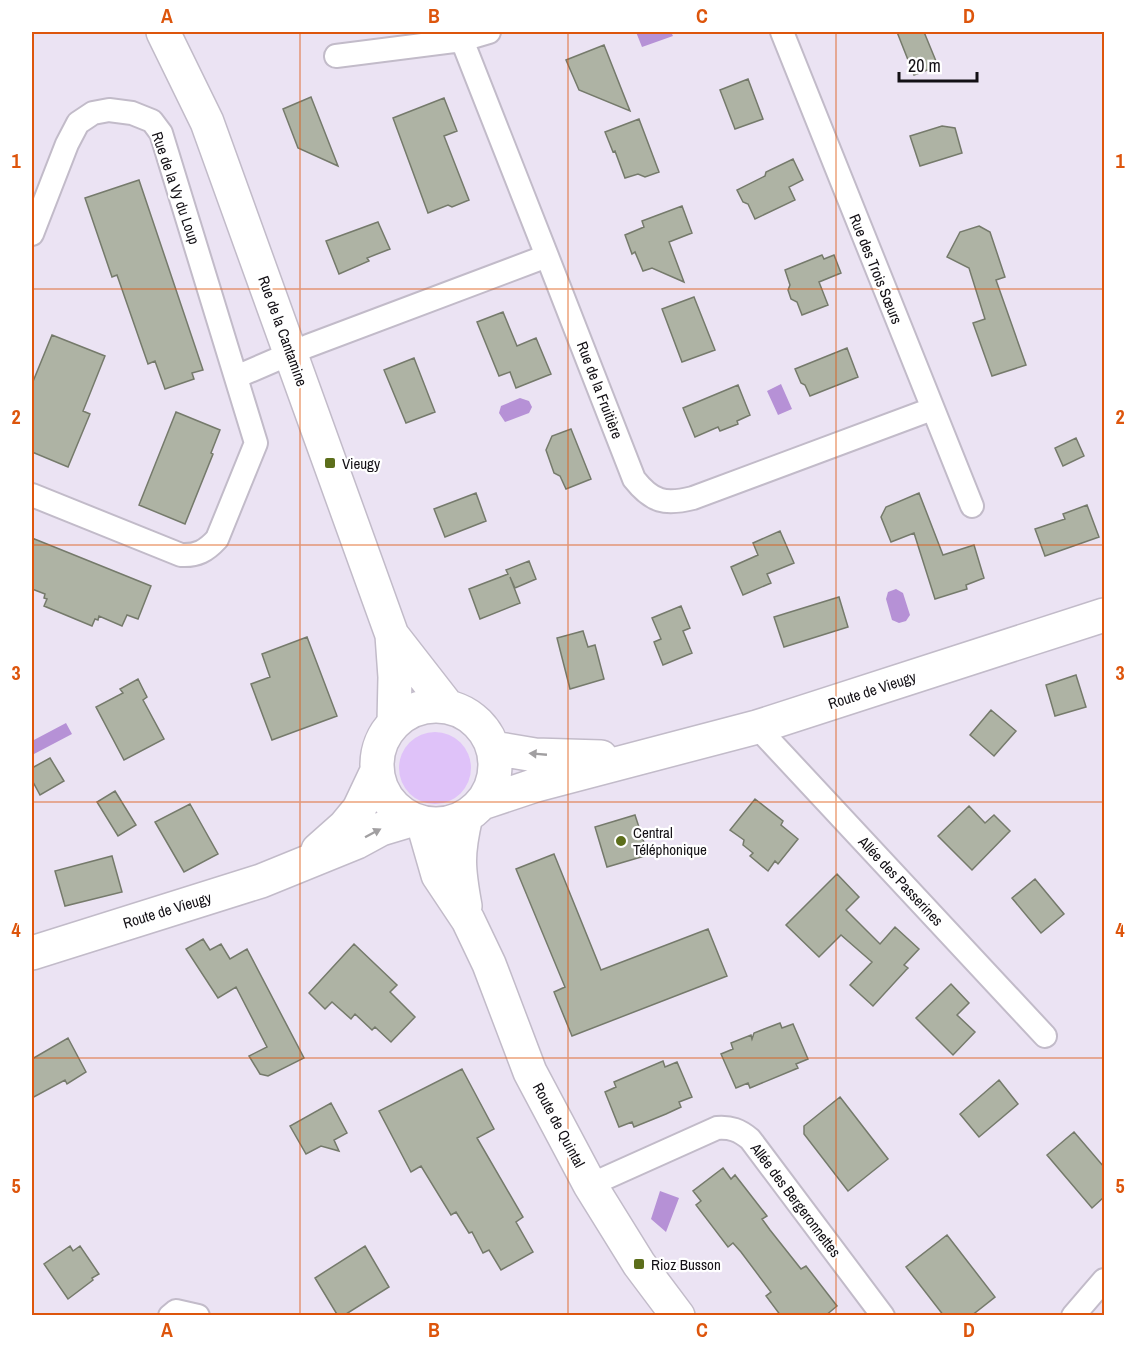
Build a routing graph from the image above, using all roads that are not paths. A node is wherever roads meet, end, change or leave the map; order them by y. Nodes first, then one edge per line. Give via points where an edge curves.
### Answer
1 (163, 32) edge
2 (489, 32) edge
3 (782, 32) edge
4 (462, 40) junction
5 (336, 56) dead end
6 (32, 234) edge
7 (547, 256) junction
8 (291, 353) junction
9 (236, 377) junction
10 (932, 409) junction
11 (32, 495) edge
12 (972, 506) dead end
13 (1104, 615) edge
14 (392, 635) junction
15 (448, 707) junction
16 (394, 723) junction
17 (757, 727) junction
18 (492, 748) junction
19 (638, 759) junction
20 (376, 773) junction
21 (474, 810) junction
22 (417, 822) junction
23 (300, 865) junction
24 (468, 920) junction
25 (32, 953) edge
26 (1045, 1036) dead end
27 (590, 1185) junction
28 (1104, 1280) edge
29 (170, 1316) edge
30 (198, 1316) edge
31 (678, 1316) edge
32 (883, 1316) edge
33 (1073, 1316) edge

1 - 8 street, Rue de la Cantamine via 207,122
2 - 4 street
3 - 10 street, Rue des Trois Sœurs
4 - 5 street
4 - 7 street
6 - 9 street, Rue de la Vy du Loup via 78,123 93,113 109,110 152,121 161,133
7 - 8 street
7 - 10 street, Rue de la Fruitière via 634,479 645,493 660,501 693,498
8 - 9 street
8 - 14 street, Rue de la Cantamine
9 - 11 street, Rue de la Vy du Loup via 256,443 217,539 206,550 192,556 181,555
10 - 12 street, Rue des Trois Sœurs
13 - 17 street, Route de Vieugy
14 - 15 street, Rue de la Cantamine
14 - 16 street, Rue de la Cantamine
15 - 16 street via 428,706
15 - 18 street via 476,722
16 - 20 street via 381,741
17 - 19 street, Route de Vieugy
17 - 26 street, Allée des Passerines
19 -> 18 street, Route de Vieugy via 535,755
18 - 21 street via 495,767 491,786
19 - 21 street, Route de Vieugy via 536,784
20 - 22 street via 383,794 396,810
20 - 23 street, Route de Vieugy via 359,809 345,826
21 - 22 street via 450,823
21 - 24 street, Route de Quintal via 459,844 458,869
23 -> 22 street, Route de Vieugy via 381,829
22 - 24 street, Route de Quintal via 438,875
23 - 25 street, Route de Vieugy via 261,881
24 - 27 street, Route de Quintal via 531,1072
27 - 31 street, Route de Quintal via 639,1264
27 - 32 street, Allée des Bergeronnettes via 717,1128 740,1131 750,1139
28 - 33 street
29 - 30 street via 176,1311

